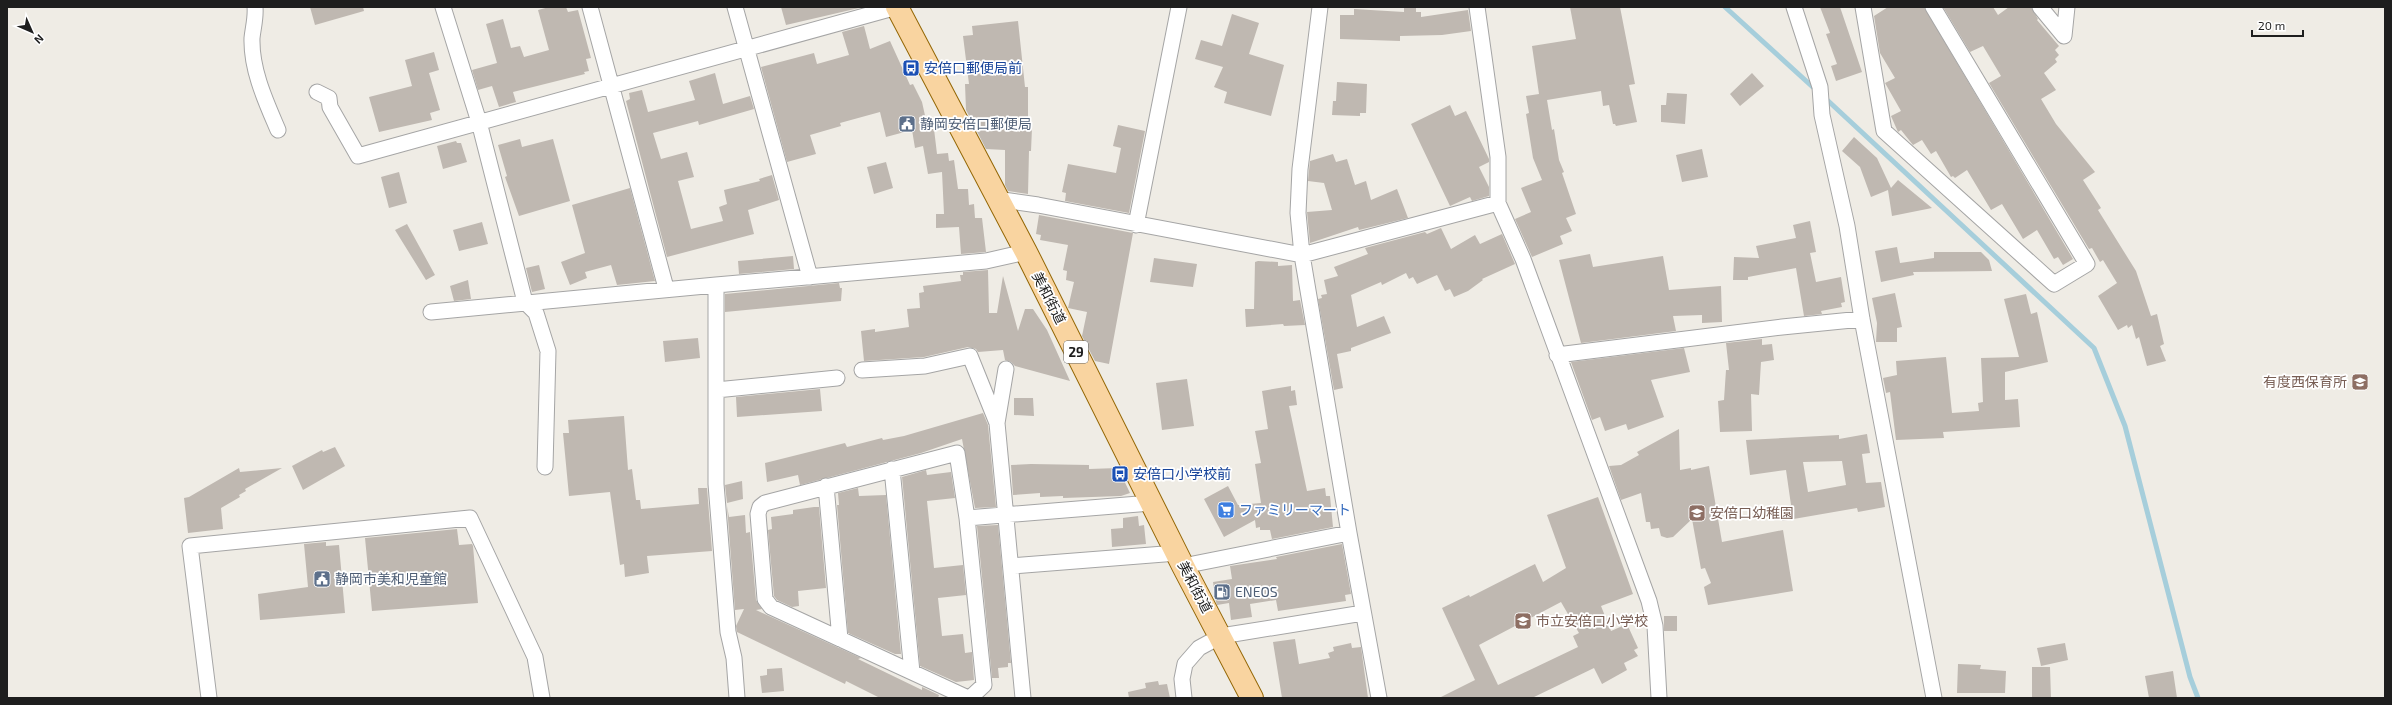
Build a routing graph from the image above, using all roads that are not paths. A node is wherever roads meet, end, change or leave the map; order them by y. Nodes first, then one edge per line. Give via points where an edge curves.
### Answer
1 (255, 7) edge
2 (443, 7) edge
3 (590, 7) edge
4 (735, 7) edge
5 (897, 7) edge
6 (1179, 7) edge
7 (1320, 7) edge
8 (1477, 7) edge
9 (1794, 7) edge
10 (1863, 7) edge
11 (1933, 7) edge
12 (2040, 7) edge
13 (2067, 7) edge
14 (747, 49) junction
15 (612, 87) junction
16 (317, 92) dead end
17 (479, 122) junction
18 (278, 130) dead end
19 (996, 199) junction
20 (1498, 203) junction
21 (1136, 225) junction
22 (1026, 252) junction
23 (1302, 255) junction
24 (810, 277) junction
25 (716, 285) junction
26 (666, 288) junction
27 (525, 302) junction
28 (431, 312) dead end
29 (1862, 319) junction
30 (1557, 355) junction
31 (1006, 368) dead end
32 (862, 370) dead end
33 (837, 378) dead end
34 (716, 390) junction
35 (997, 423) junction
36 (545, 467) dead end
37 (892, 469) junction
38 (826, 486) junction
39 (1151, 503) junction
40 (1006, 515) junction
41 (967, 518) junction
42 (1348, 533) junction
43 (1180, 560) junction
44 (1011, 566) junction
45 (1363, 613) junction
46 (1221, 636) junction
47 (840, 639) junction
48 (912, 672) junction
49 (209, 698) edge
50 (542, 698) edge
51 (737, 698) edge
52 (969, 698) edge
53 (1023, 698) edge
54 (1184, 698) edge
55 (1252, 698) edge
56 (1379, 698) edge
57 (1659, 698) edge
58 (1934, 698) edge

1 - 18 street via 252,38 255,63 263,94
2 - 17 street
3 - 15 street
4 - 14 street
5 - 14 street
5 - 19 main road, 美和街道 / 29
6 - 21 street
7 - 23 street via 1300,169 1298,213
8 - 20 street via 1498,157
9 - 29 street via 1820,87 1822,115 1847,226
10 - 11 street via 1884,131 2054,284 2087,264
12 - 13 street via 2064,36
14 - 15 street
14 - 24 street
15 - 17 street
15 - 26 street
16 - 17 street via 329,98 330,107 358,156
17 - 27 street
19 - 21 street
19 - 22 main road, 美和街道 / 29
20 - 23 street
20 - 30 street via 1523,259
21 - 23 street
22 - 24 street via 986,262
22 - 39 main road, 美和街道 / 29
23 - 42 street
24 - 25 street
25 - 26 street
25 - 34 street
26 - 27 street
27 - 28 street
27 - 36 street via 536,313 548,351
29 - 30 street via 1782,326
29 - 58 street
30 - 57 street via 1649,601 1655,626
31 - 35 street
32 - 35 street via 925,366 970,356
33 - 34 street
34 - 51 street via 716,484 728,632 734,658
35 - 40 street
37 - 38 street
37 - 41 street via 957,453
37 - 48 street
38 - 47 street
38 - 47 street via 765,503 760,507 758,514 765,599 771,607
39 - 40 street
39 - 43 main road, 美和街道 / 29
40 - 41 street
40 - 44 street
41 - 52 street via 984,685
42 - 43 street
42 - 45 street
43 - 44 street
43 - 46 main road, 美和街道 / 29
44 - 53 street
45 - 46 street
45 - 56 street
46 - 54 street via 1199,648 1185,664 1182,679
46 - 55 main road, 美和街道 / 29
47 - 48 street
48 - 52 street
49 - 50 street via 190,546 470,518 535,657

